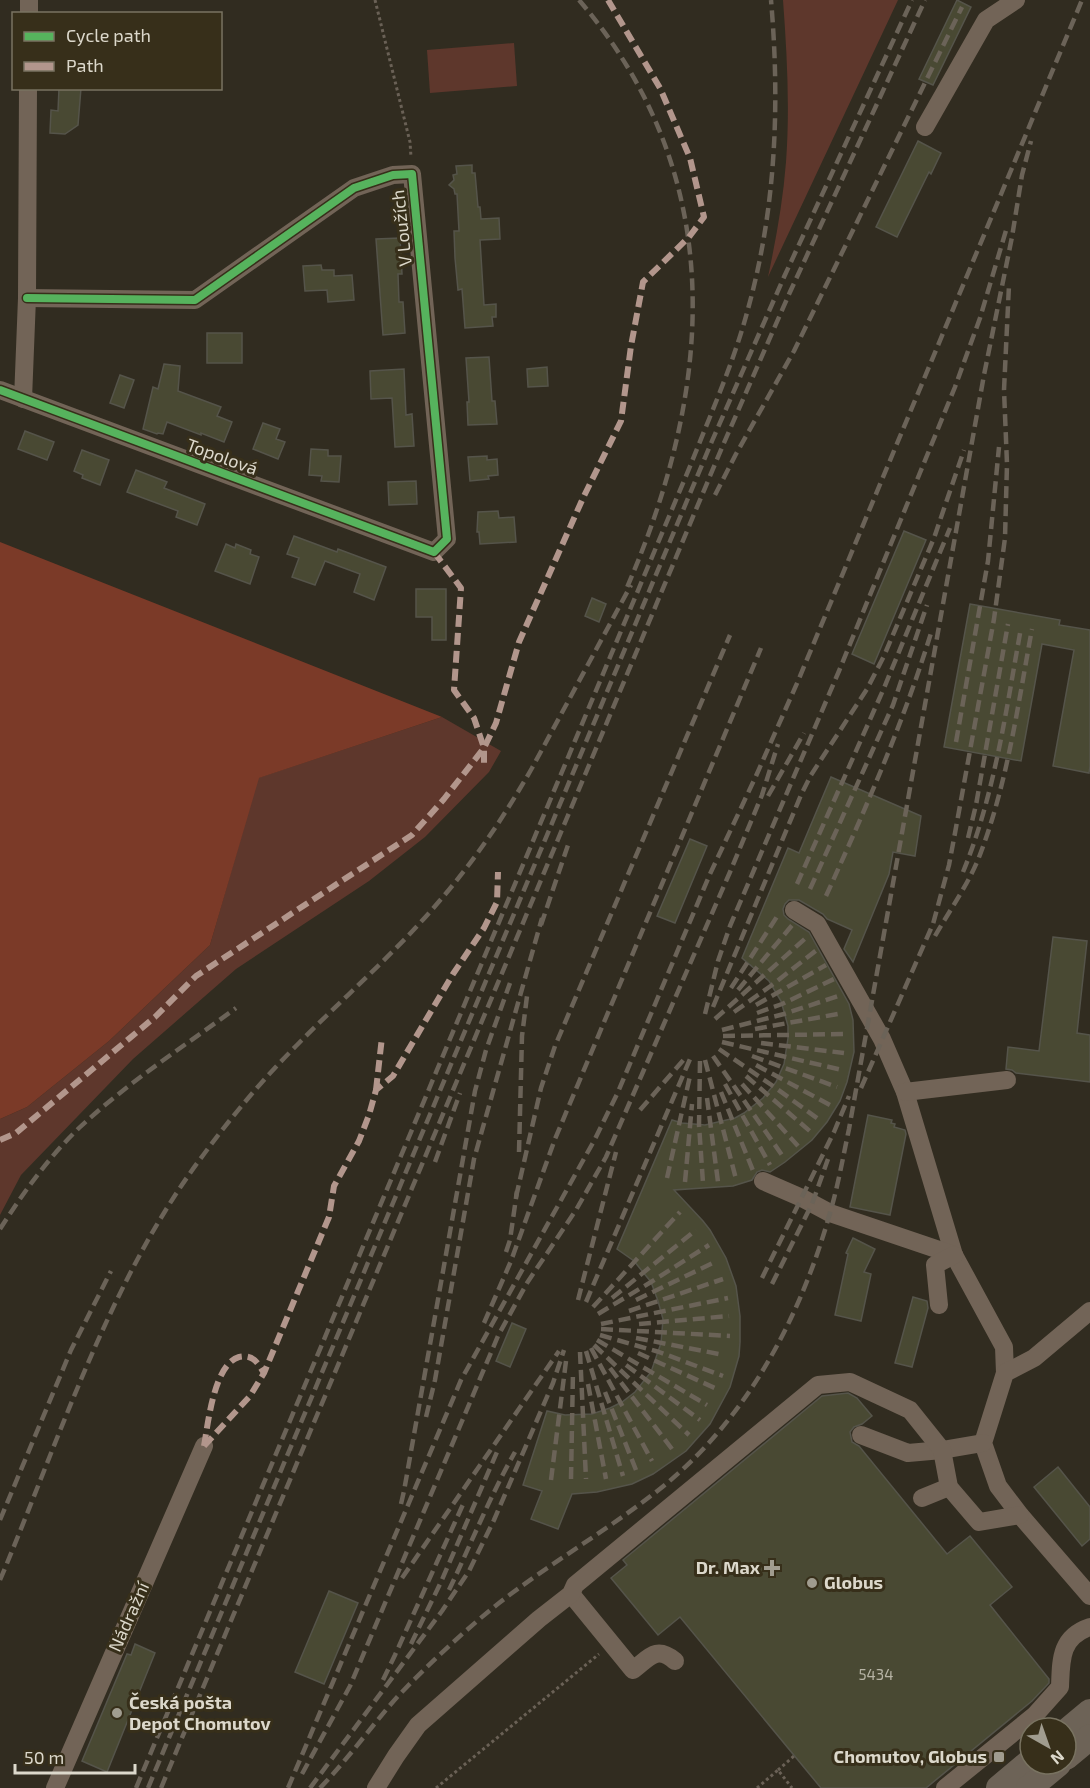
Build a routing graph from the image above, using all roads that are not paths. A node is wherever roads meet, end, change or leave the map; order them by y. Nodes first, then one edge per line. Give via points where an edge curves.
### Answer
1 (1016, 0) edge
2 (28, 90) edge
3 (925, 127) dead end
4 (27, 298) junction
5 (0, 390) edge
6 (23, 399) junction
7 (434, 552) joint
8 (794, 910) dead end
9 (1007, 1080) dead end
10 (905, 1092) junction
11 (764, 1181) dead end
12 (954, 1255) junction
13 (939, 1305) dead end
14 (1090, 1311) edge
15 (1005, 1373) junction
16 (861, 1435) dead end
17 (983, 1443) junction
18 (204, 1446) dead end
19 (942, 1450) junction
20 (949, 1487) junction
21 (922, 1498) dead end
22 (1020, 1515) junction
23 (572, 1594) junction
24 (1090, 1596) edge
25 (1090, 1627) edge
26 (675, 1661) dead end
27 (1090, 1712) edge
28 (1079, 1745) edge
29 (1018, 1772) edge
30 (1044, 1776) edge
31 (55, 1788) edge
32 (376, 1788) edge
33 (945, 1788) edge
34 (999, 1788) edge
35 (1029, 1788) edge

1 - 3 street via 986,20
2 - 4 street
4 - 6 street
4 - 7 street, V Loužích via 195,300 354,188 393,175 411,174 447,539
5 - 6 street, Topolová
6 - 7 street, Topolová
8 - 10 street via 817,924 882,1039
9 - 10 street
10 - 12 street
11 - 12 street via 830,1213
12 - 13 street via 935,1265
12 - 15 street via 1004,1347
14 - 15 street via 1034,1358
15 - 17 street
16 - 19 street via 908,1453
17 - 19 street
17 - 22 street via 998,1486
18 - 31 street, Nádražní
19 - 20 street
19 - 23 street via 910,1410 850,1382 818,1385 575,1585
20 - 21 street
20 - 22 street via 979,1521
22 - 24 street
23 - 26 street via 633,1670 661,1652
23 - 32 street via 418,1725
25 - 33 street via 1067,1641 1060,1687 1035,1714
27 - 28 highway
29 - 34 highway
30 - 35 highway

